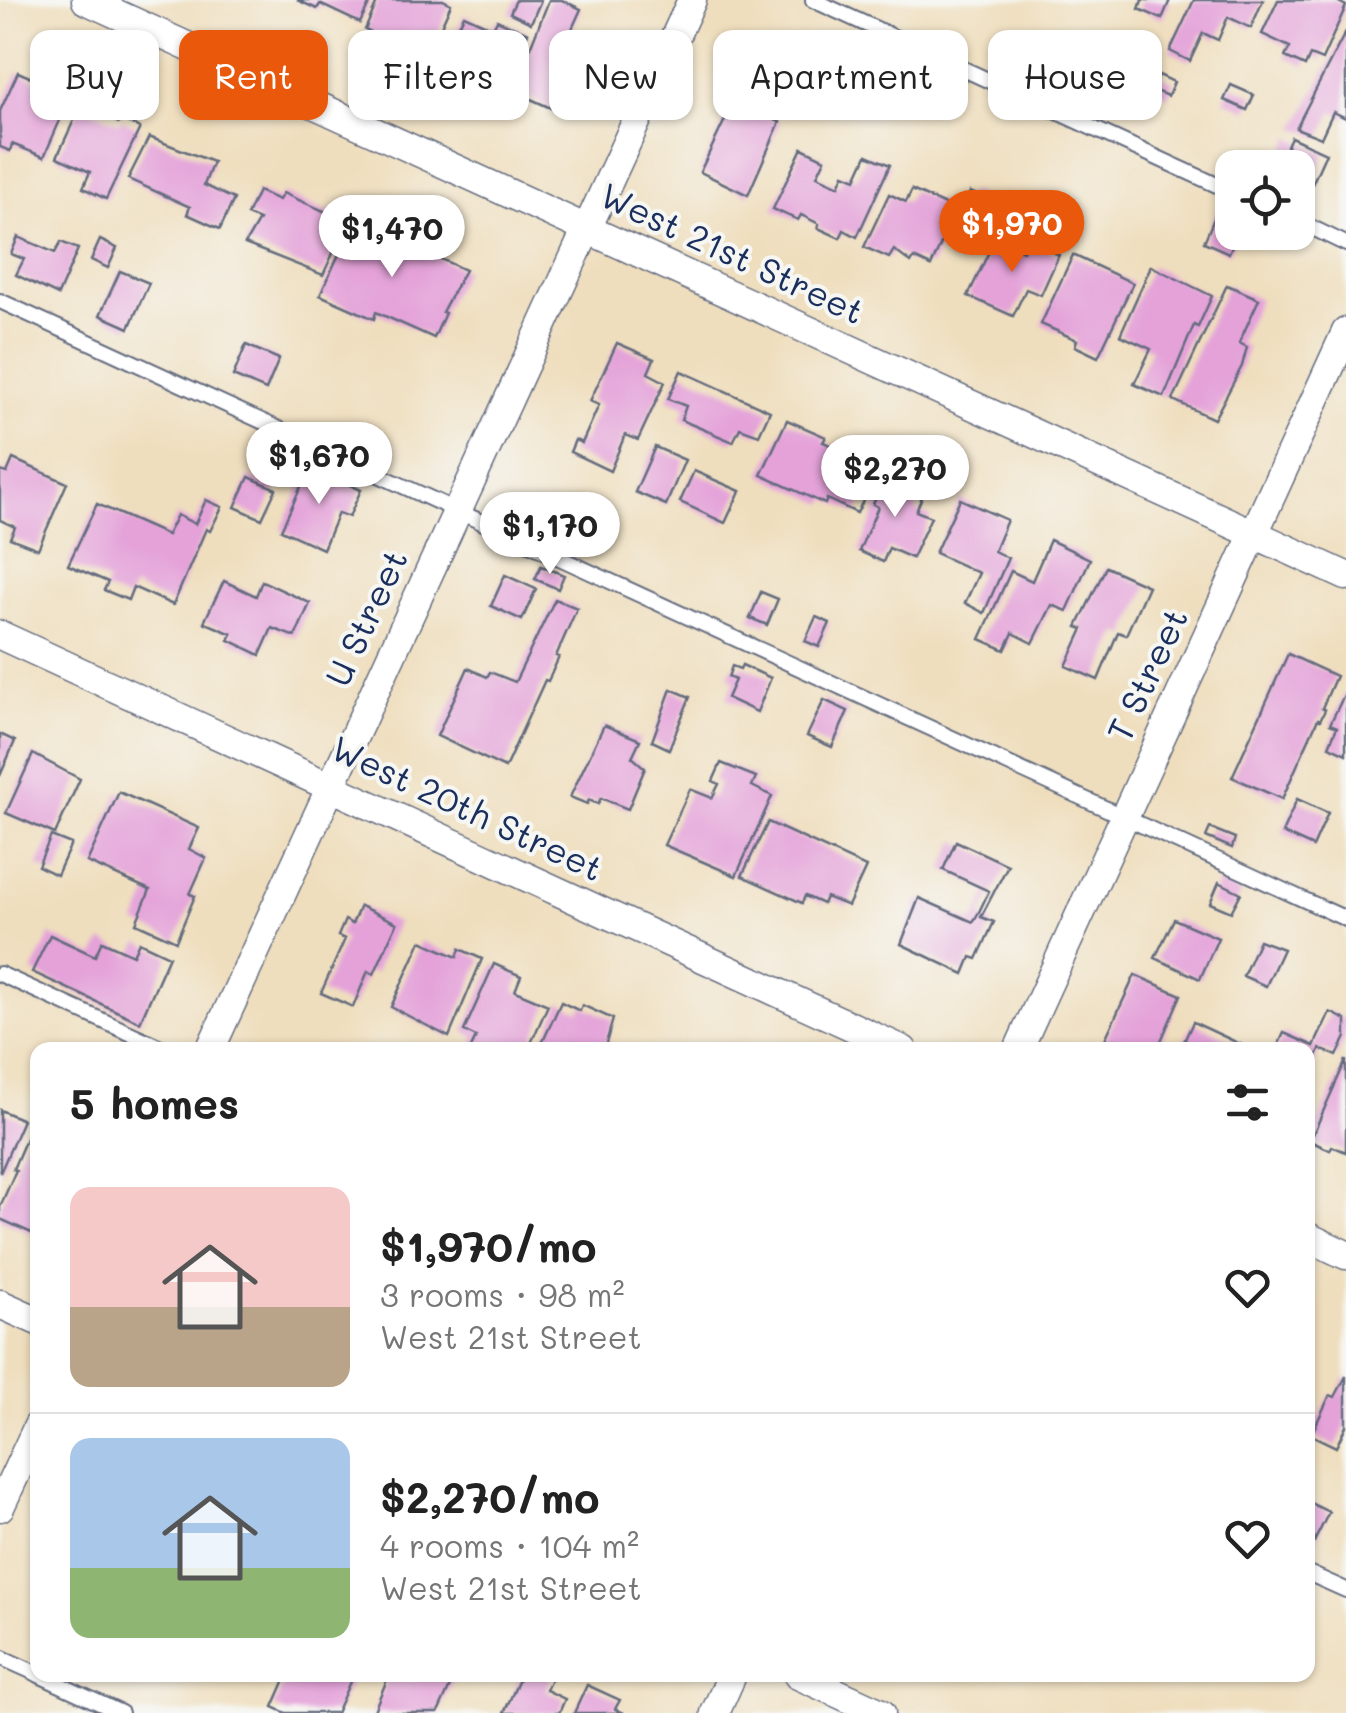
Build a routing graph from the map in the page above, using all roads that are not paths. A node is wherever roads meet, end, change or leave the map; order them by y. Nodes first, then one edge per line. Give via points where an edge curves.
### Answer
1 (86, 0) edge
2 (692, 0) edge
3 (813, 0) edge
4 (1215, 184) edge
5 (586, 229) junction
6 (1315, 230) edge
7 (1346, 244) edge
8 (0, 301) edge
9 (1346, 332) edge
10 (457, 511) junction
11 (1254, 534) junction
12 (1346, 576) edge
13 (0, 635) edge
14 (330, 788) junction
15 (1124, 817) junction
16 (1346, 919) edge
17 (0, 974) edge
18 (149, 1042) edge
19 (214, 1042) edge
20 (886, 1042) edge
21 (1022, 1042) edge
22 (1315, 1240) edge
23 (1346, 1255) edge
24 (0, 1304) edge
25 (30, 1317) edge
26 (30, 1443) edge
27 (0, 1508) edge
28 (1315, 1575) edge
29 (1346, 1590) edge
30 (0, 1657) edge
31 (30, 1671) edge
32 (53, 1682) edge
33 (729, 1682) edge
34 (813, 1682) edge
35 (121, 1713) edge
36 (715, 1713) edge
37 (881, 1713) edge

1 - 5 street, West 21st Street
2 - 5 street, U Street
3 - 4 lane
5 - 10 street, U Street
5 - 11 street, West 21st Street
6 - 7 lane
8 - 10 lane
9 - 11 street, T Street
10 - 14 street, U Street
10 - 15 lane
11 - 12 street, West 21st Street
11 - 15 street, T Street
13 - 14 street, West 20th Street
14 - 19 street, U Street
14 - 20 street, West 20th Street
15 - 16 lane
15 - 21 street, T Street
17 - 18 lane
22 - 23 street
24 - 25 street
26 - 27 street
28 - 29 lane
30 - 31 lane
32 - 35 lane
33 - 36 street
34 - 37 street

